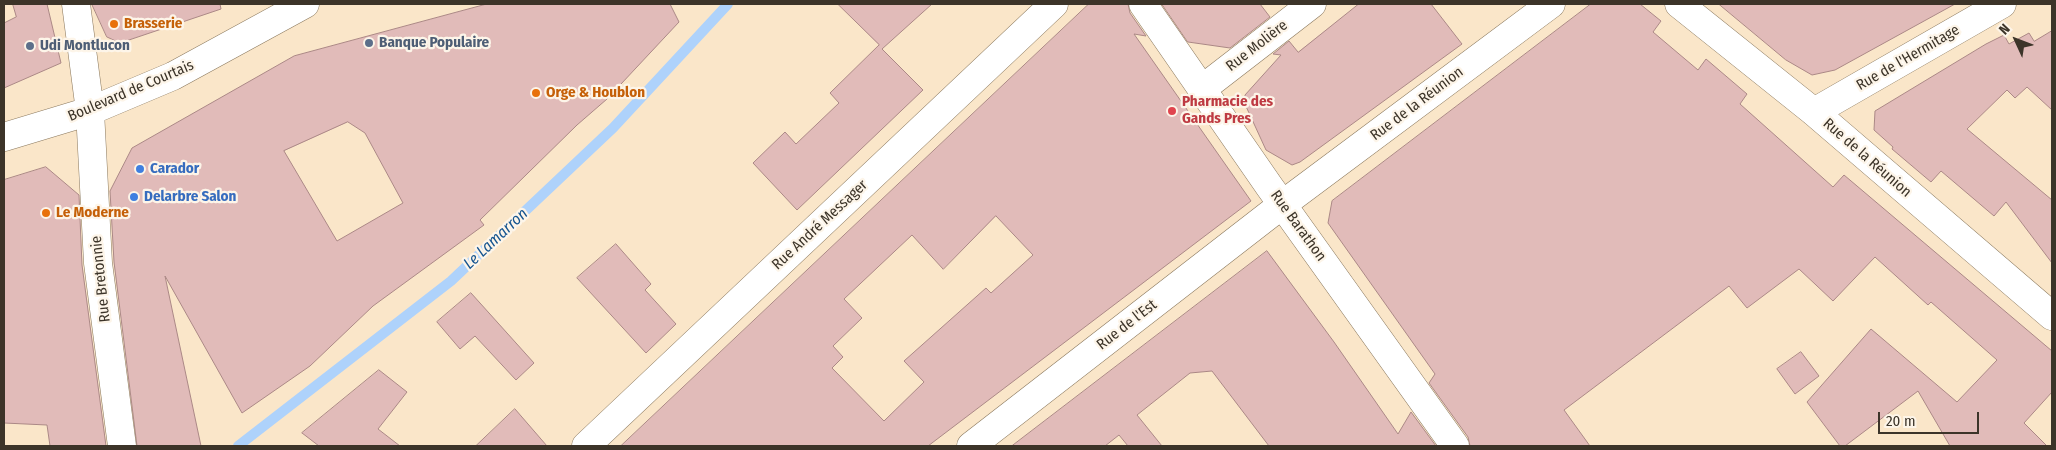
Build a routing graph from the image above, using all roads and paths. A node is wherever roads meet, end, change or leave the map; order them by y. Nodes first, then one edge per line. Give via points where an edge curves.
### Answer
1 (76, 4) edge
2 (306, 4) edge
3 (1054, 4) edge
4 (1143, 4) edge
5 (1312, 4) edge
6 (1551, 4) edge
7 (1679, 4) edge
8 (2002, 4) edge
9 (1202, 89) junction
10 (90, 111) junction
11 (1814, 112) junction
12 (4, 137) edge
13 (1283, 204) junction
14 (2052, 316) edge
15 (122, 446) edge
16 (586, 446) edge
17 (971, 446) edge
18 (1455, 446) edge

1 - 10 street, Rue Bretonnie
2 - 10 street, Boulevard de Courtais via 173,76
3 - 16 street, Rue André Messager
4 - 9 street, Rue Barathon
5 - 9 street, Rue Molière
6 - 13 street, Rue de la Réunion
7 - 11 street, Rue de la Réunion
8 - 11 street, Rue de l'Hermitage
9 - 13 street, Rue Barathon
10 - 12 street, Boulevard de Courtais
10 - 15 street, Rue Bretonnie via 98,263
11 - 14 street, Rue de la Réunion
13 - 17 street, Rue de l'Est
13 - 18 street, Rue Barathon

